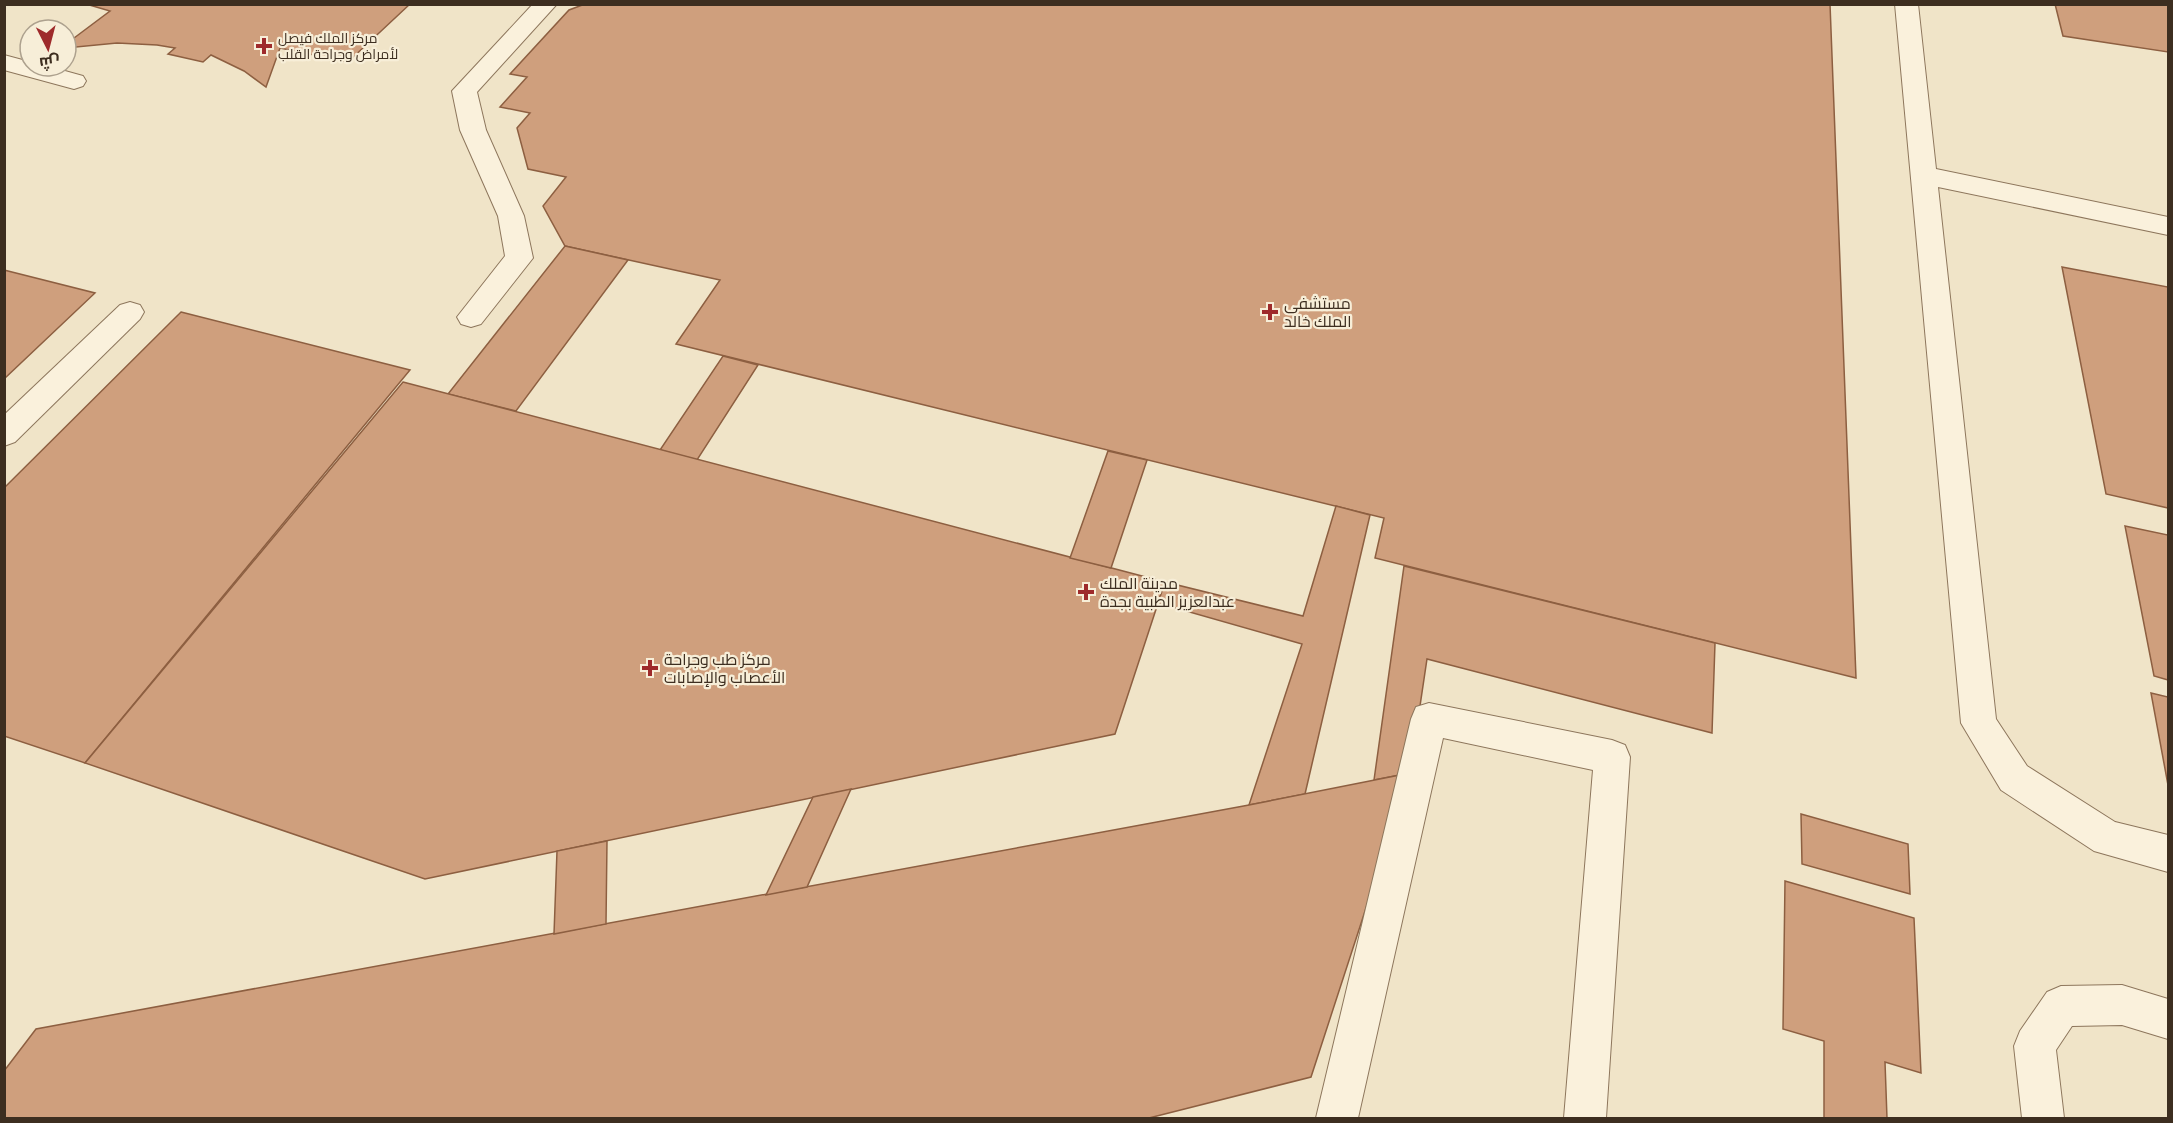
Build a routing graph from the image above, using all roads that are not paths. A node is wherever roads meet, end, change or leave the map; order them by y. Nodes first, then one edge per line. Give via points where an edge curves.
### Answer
1 (546, 4) edge
2 (1906, 4) edge
3 (4, 62) edge
4 (74, 81) dead end
5 (1923, 175) junction
6 (2169, 226) edge
7 (129, 312) dead end
8 (471, 317) dead end
9 (4, 434) edge
10 (2169, 853) edge
11 (2169, 1019) edge
12 (1337, 1119) edge
13 (1585, 1119) edge
14 (2043, 1119) edge

1 - 8 lane via 464,91 473,130 511,216 519,258
2 - 5 lane
3 - 4 lane
5 - 6 lane
5 - 10 lane via 1979,723 2014,778 2107,838
7 - 9 lane
11 - 14 lane via 2122,1005 2061,1006 2035,1046
12 - 13 lane via 1429,719 1612,757

